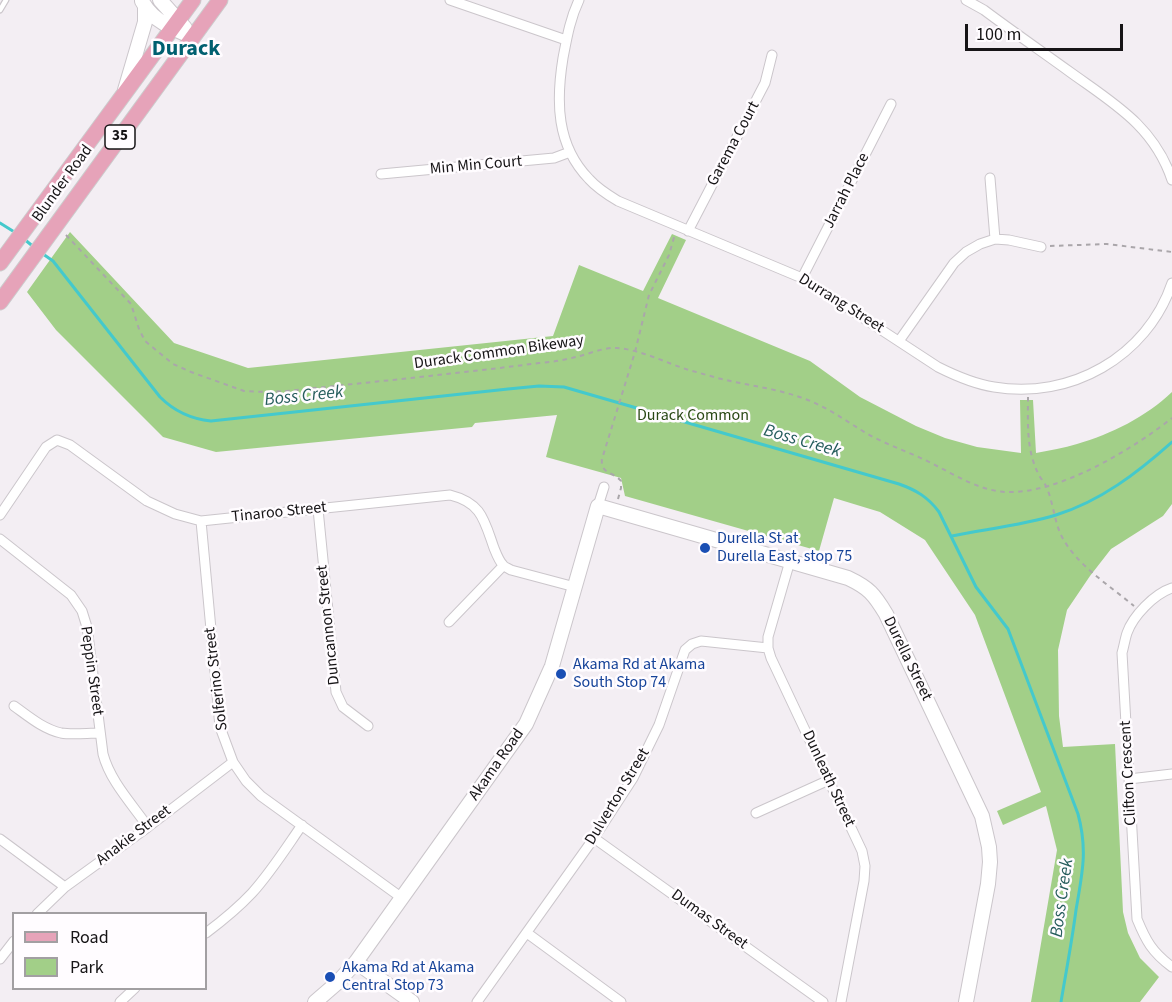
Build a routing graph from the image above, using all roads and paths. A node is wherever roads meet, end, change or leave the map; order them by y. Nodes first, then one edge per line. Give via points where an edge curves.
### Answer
1 (6, 0) edge
2 (160, 0) edge
3 (193, 0) edge
4 (220, 0) edge
5 (450, 0) edge
6 (579, 0) edge
7 (966, 0) edge
8 (143, 3) edge
9 (0, 10) edge
10 (175, 24) junction
11 (194, 37) junction
12 (566, 40) junction
13 (772, 55) dead end
14 (124, 94) junction
15 (891, 104) dead end
16 (570, 152) junction
17 (381, 174) dead end
18 (990, 178) dead end
19 (1172, 180) edge
20 (677, 226) junction
21 (688, 231) junction
22 (66, 235) dead end
23 (995, 239) junction
24 (1041, 247) joint
25 (1172, 252) edge
26 (0, 263) edge
27 (802, 278) junction
28 (1172, 283) edge
29 (0, 302) edge
30 (899, 341) junction
31 (635, 351) junction
32 (1028, 390) junction
33 (1172, 418) edge
34 (1047, 486) junction
35 (604, 487) dead end
36 (618, 499) dead end
37 (598, 506) junction
38 (318, 509) junction
39 (0, 515) edge
40 (201, 521) junction
41 (0, 539) edge
42 (790, 561) junction
43 (503, 566) junction
44 (575, 587) junction
45 (1172, 588) edge
46 (1141, 611) junction
47 (449, 622) dead end
48 (768, 648) junction
49 (14, 706) dead end
50 (368, 726) dead end
51 (100, 733) junction
52 (232, 762) junction
53 (1172, 774) edge
54 (1129, 779) junction
55 (829, 780) junction
56 (756, 813) dead end
57 (302, 825) junction
58 (148, 827) junction
59 (594, 838) junction
60 (0, 839) edge
61 (64, 887) junction
62 (402, 898) junction
63 (39, 912) edge
64 (207, 932) edge
65 (527, 933) junction
66 (12, 944) edge
67 (0, 959) edge
68 (356, 962) junction
69 (1172, 967) edge
70 (133, 990) edge
71 (120, 1002) edge
72 (315, 1002) edge
73 (411, 1002) edge
74 (477, 1002) edge
75 (621, 1002) edge
76 (824, 1002) edge
77 (841, 1002) edge
78 (966, 1002) edge

1 - 9 lane
2 - 10 street
3 - 10 main road, Blunder Road / 35
4 - 11 main road, Blunder Road / 35
5 - 12 street
6 - 12 street, Durrang Street
7 - 19 street via 1126,112 1153,142
8 - 10 street via 159,20
8 - 14 street via 145,22
10 - 11 street
10 - 14 main road, Blunder Road / 35
11 - 29 main road, Blunder Road / 35
12 - 16 street, Durrang Street via 558,101
13 - 21 street, Garema Court via 765,83
14 - 26 main road, Blunder Road / 35
15 - 27 street, Jarrah Place
16 - 17 street, Min Min Court via 554,158
16 - 20 street, Durrang Street via 577,165 602,190
18 - 23 street
20 - 21 street, Durrang Street
20 - 31 path via 669,255 649,295
21 - 27 street, Durrang Street
22 - 31 path, Durack Common Bikeway via 131,304 145,341 173,364 244,391 287,391 487,370 563,360 613,348
23 - 24 street
23 - 30 street via 966,252 954,263
24 - 25 path via 1107,244
27 - 30 street, Durrang Street
28 - 32 street, Durrang Street via 1152,322 1113,362 1079,379
30 - 32 street, Durrang Street via 938,367 975,383
31 - 34 path, Durack Common Bikeway via 818,404 874,437 984,489 1018,492
31 - 36 path via 601,466 621,481
32 - 34 path via 1031,454 1038,475
33 - 34 path, Durack Common Bikeway via 1124,452
34 - 46 path via 1062,536 1085,566
35 - 37 street, Akama Road
37 - 42 street, Durella Street
37 - 44 street, Akama Road
38 - 40 street, Tinaroo Street
38 - 43 street, Tinaroo Street via 450,495 464,499 482,516
38 - 50 street, Duncannon Street via 336,692 343,707
39 - 40 street, Tinaroo Street via 46,447 57,441 70,445 147,501
40 - 52 street, Solferino Street via 220,727
41 - 51 street, Peppin Street via 71,595 82,611
42 - 48 street
42 - 78 street, Durella Street via 848,578 875,596 982,816 989,847 989,873
43 - 44 street
43 - 47 street
44 - 62 street, Akama Road via 552,666 526,724
45 - 46 street, Clifton Crescent via 1153,598
46 - 54 street, Clifton Crescent via 1128,631 1122,653
48 - 55 street, Dunleath Street
48 - 59 street, Dulverton Street via 701,641 685,650 646,753
49 - 51 street via 38,724 61,733
51 - 58 street, Peppin Street via 106,766
52 - 57 street, Solferino Street via 261,796
52 - 58 street, Anakie Street
53 - 54 street
54 - 69 street, Clifton Crescent via 1137,919 1146,940
55 - 56 street
55 - 77 street, Dunleath Street via 862,851 864,866
57 - 62 street, Solferino Street
57 - 64 street via 251,895
58 - 61 street, Anakie Street
59 - 65 street, Dulverton Street
59 - 76 street, Dumas Street
60 - 61 street
61 - 63 street, Anakie Street
62 - 68 street, Akama Road
65 - 74 street, Dulverton Street
65 - 75 street
66 - 67 street
68 - 72 street, Akama Road
68 - 73 street
70 - 71 street

